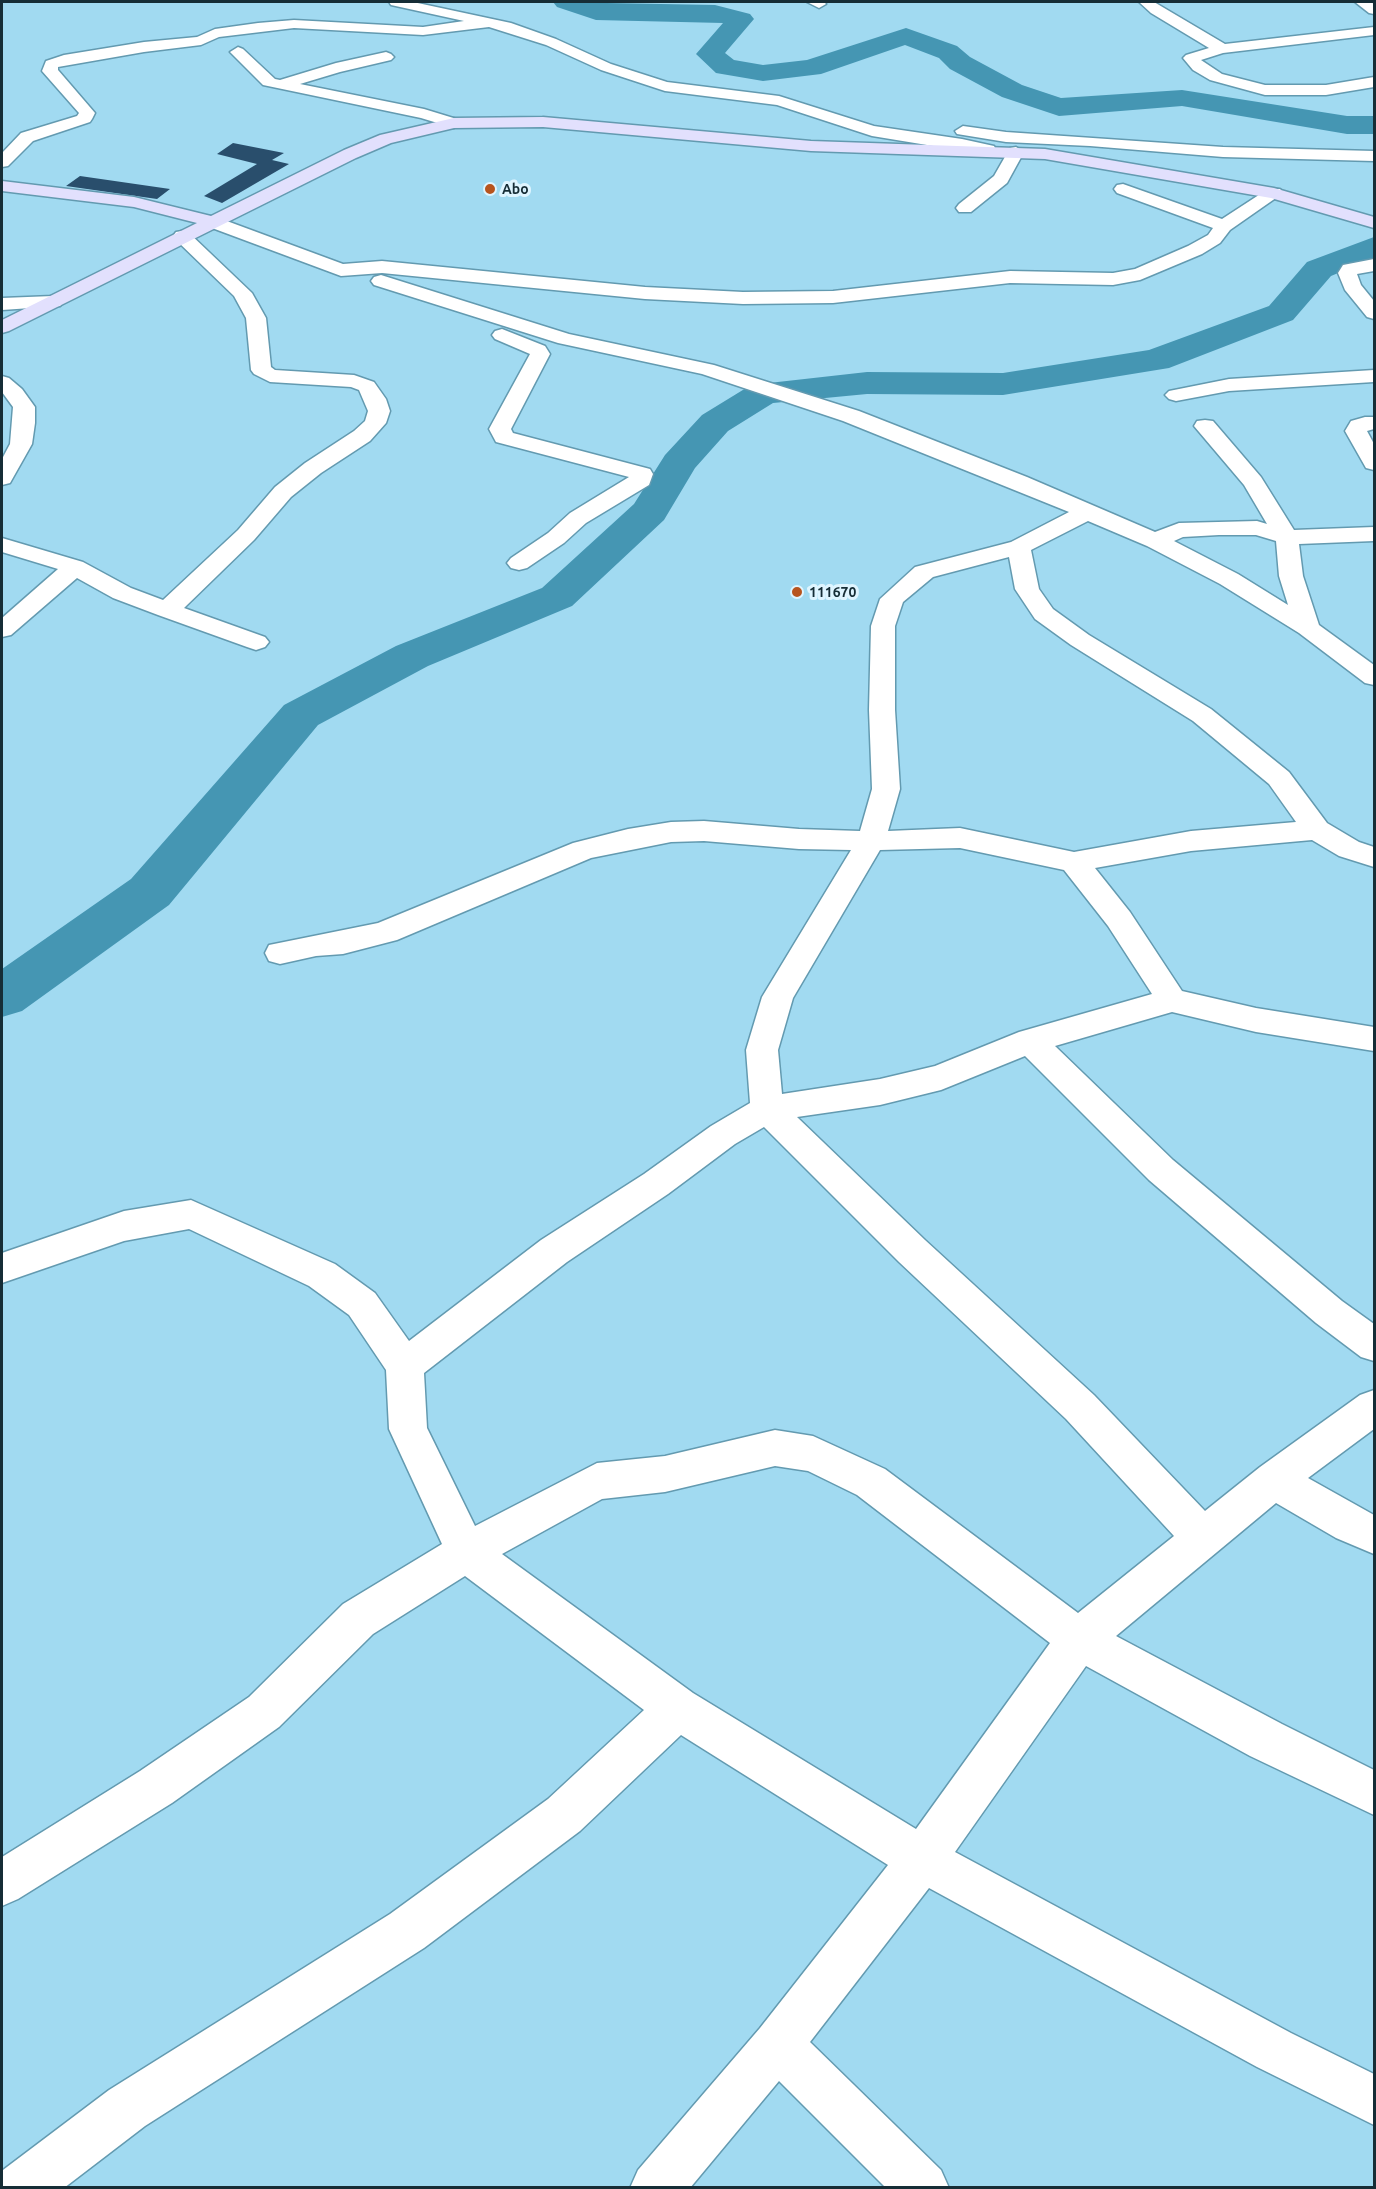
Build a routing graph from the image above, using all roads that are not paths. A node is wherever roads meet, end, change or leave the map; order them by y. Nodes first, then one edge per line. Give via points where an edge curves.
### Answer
1 (396, 2) edge
2 (1146, 2) edge
3 (1362, 2) edge
4 (445, 7) edge
5 (1374, 10) edge
6 (492, 22) junction
7 (1374, 32) edge
8 (1222, 49) junction
9 (238, 52) dead end
10 (386, 57) dead end
11 (1374, 82) edge
12 (281, 86) junction
13 (454, 123) junction
14 (916, 137) junction
15 (988, 150) junction
16 (1016, 152) junction
17 (1374, 156) edge
18 (2, 162) edge
19 (2, 186) edge
20 (1123, 189) dead end
21 (1274, 193) junction
22 (2, 197) edge
23 (964, 208) dead end
24 (210, 221) junction
25 (1374, 223) edge
26 (1224, 226) junction
27 (182, 236) junction
28 (1374, 266) edge
29 (341, 270) junction
30 (425, 294) junction
31 (53, 302) junction
32 (2, 304) edge
33 (1374, 313) edge
34 (2, 327) edge
35 (1374, 376) edge
36 (2, 382) edge
37 (1176, 395) dead end
38 (1374, 423) edge
39 (1205, 426) dead end
40 (1374, 463) edge
41 (2, 477) edge
42 (1088, 512) junction
43 (1374, 534) edge
44 (1287, 537) junction
45 (1155, 541) junction
46 (2, 545) edge
47 (1019, 547) junction
48 (519, 563) dead end
49 (75, 567) junction
50 (167, 610) junction
51 (1308, 628) junction
52 (2, 630) edge
53 (256, 642) dead end
54 (1374, 677) edge
55 (1317, 830) junction
56 (871, 841) junction
57 (1374, 857) edge
58 (1074, 862) junction
59 (280, 953) dead end
60 (1172, 1000) junction
61 (1374, 1039) edge
62 (1030, 1041) junction
63 (767, 1109) junction
64 (2, 1268) edge
65 (1374, 1346) edge
66 (405, 1366) junction
67 (1374, 1407) edge
68 (1274, 1480) junction
69 (1374, 1535) edge
70 (1202, 1537) junction
71 (466, 1552) junction
72 (1079, 1639) junction
73 (678, 1708) junction
74 (1374, 1793) edge
75 (922, 1859) junction
76 (2, 1883) edge
77 (777, 2045) junction
78 (1374, 2100) edge
79 (21, 2187) edge
80 (656, 2187) edge
81 (923, 2187) edge

1 - 4 street via 428,9
2 - 8 street
3 - 5 street
4 - 6 street
6 - 14 street via 665,86 779,101 872,131
6 - 18 street via 423,31 294,24 258,27 215,33 205,40 144,46 51,64 50,70 87,113 84,119 27,137
7 - 8 street
8 - 11 street via 1191,58 1215,77 1265,90 1326,90
9 - 12 street via 269,82
10 - 12 street
12 - 13 street
13 - 15 main road via 543,122 811,146
13 - 24 main road via 386,139
14 - 15 street
14 - 17 street via 958,131 1241,154
15 - 16 main road
16 - 21 main road via 1121,165
16 - 23 street via 1001,179
19 - 24 main road via 134,202
20 - 26 street
21 - 25 main road
21 - 26 street
22 - 27 main road via 118,211 146,218
24 - 27 main road
24 - 29 street
26 - 29 street via 1214,239 1196,250 1140,274 1113,279 1010,277 833,297 645,293 382,267
27 - 31 main road
27 - 50 street via 242,292 256,318 261,370 270,376 354,381 367,386 379,411 375,423 362,436 283,492 246,535
28 - 33 street via 1350,269 1347,273 1352,286
29 - 30 street
30 - 42 street via 566,339 707,369 851,416
30 - 48 street via 447,314 538,350 540,354 500,429 504,437 642,474 641,480 578,518
31 - 32 street
31 - 34 main road
35 - 37 street via 1228,385
36 - 41 street via 24,407 21,444
38 - 40 street via 1365,423 1356,431
39 - 44 street via 1253,482
42 - 45 street
42 - 47 street
43 - 44 street
44 - 45 street via 1257,528 1219,528 1179,530
44 - 51 street via 1291,576
45 - 51 street via 1229,579
46 - 49 street
47 - 55 street via 1027,589 1044,614 1202,715 1279,778
47 - 56 street via 924,572 892,599 884,626 882,710 886,789
49 - 50 street via 122,593
49 - 52 street
50 - 53 street
51 - 54 street
55 - 57 street via 1349,849
55 - 58 street via 1191,841
56 - 58 street via 960,838
56 - 59 street via 704,831 628,839 583,850 386,932
56 - 63 street via 778,997 762,1050
58 - 60 street via 1119,919
60 - 61 street via 1256,1020
60 - 62 street
62 - 63 street via 941,1077 880,1092
62 - 65 street via 1161,1170
63 - 66 street via 554,1251
63 - 70 street via 1080,1407
64 - 66 street via 124,1226 191,1214 322,1275 362,1304
66 - 71 street via 408,1429
67 - 68 street
68 - 69 street
68 - 70 street
70 - 72 street
71 - 72 street via 597,1481 665,1474 775,1448 813,1454 871,1482
71 - 73 street
71 - 76 street via 358,1619 264,1712 156,1787
72 - 74 street
72 - 75 street
73 - 75 street
73 - 79 street via 564,1815 407,1931 127,2108
75 - 77 street
75 - 78 street
77 - 80 street
77 - 81 street

